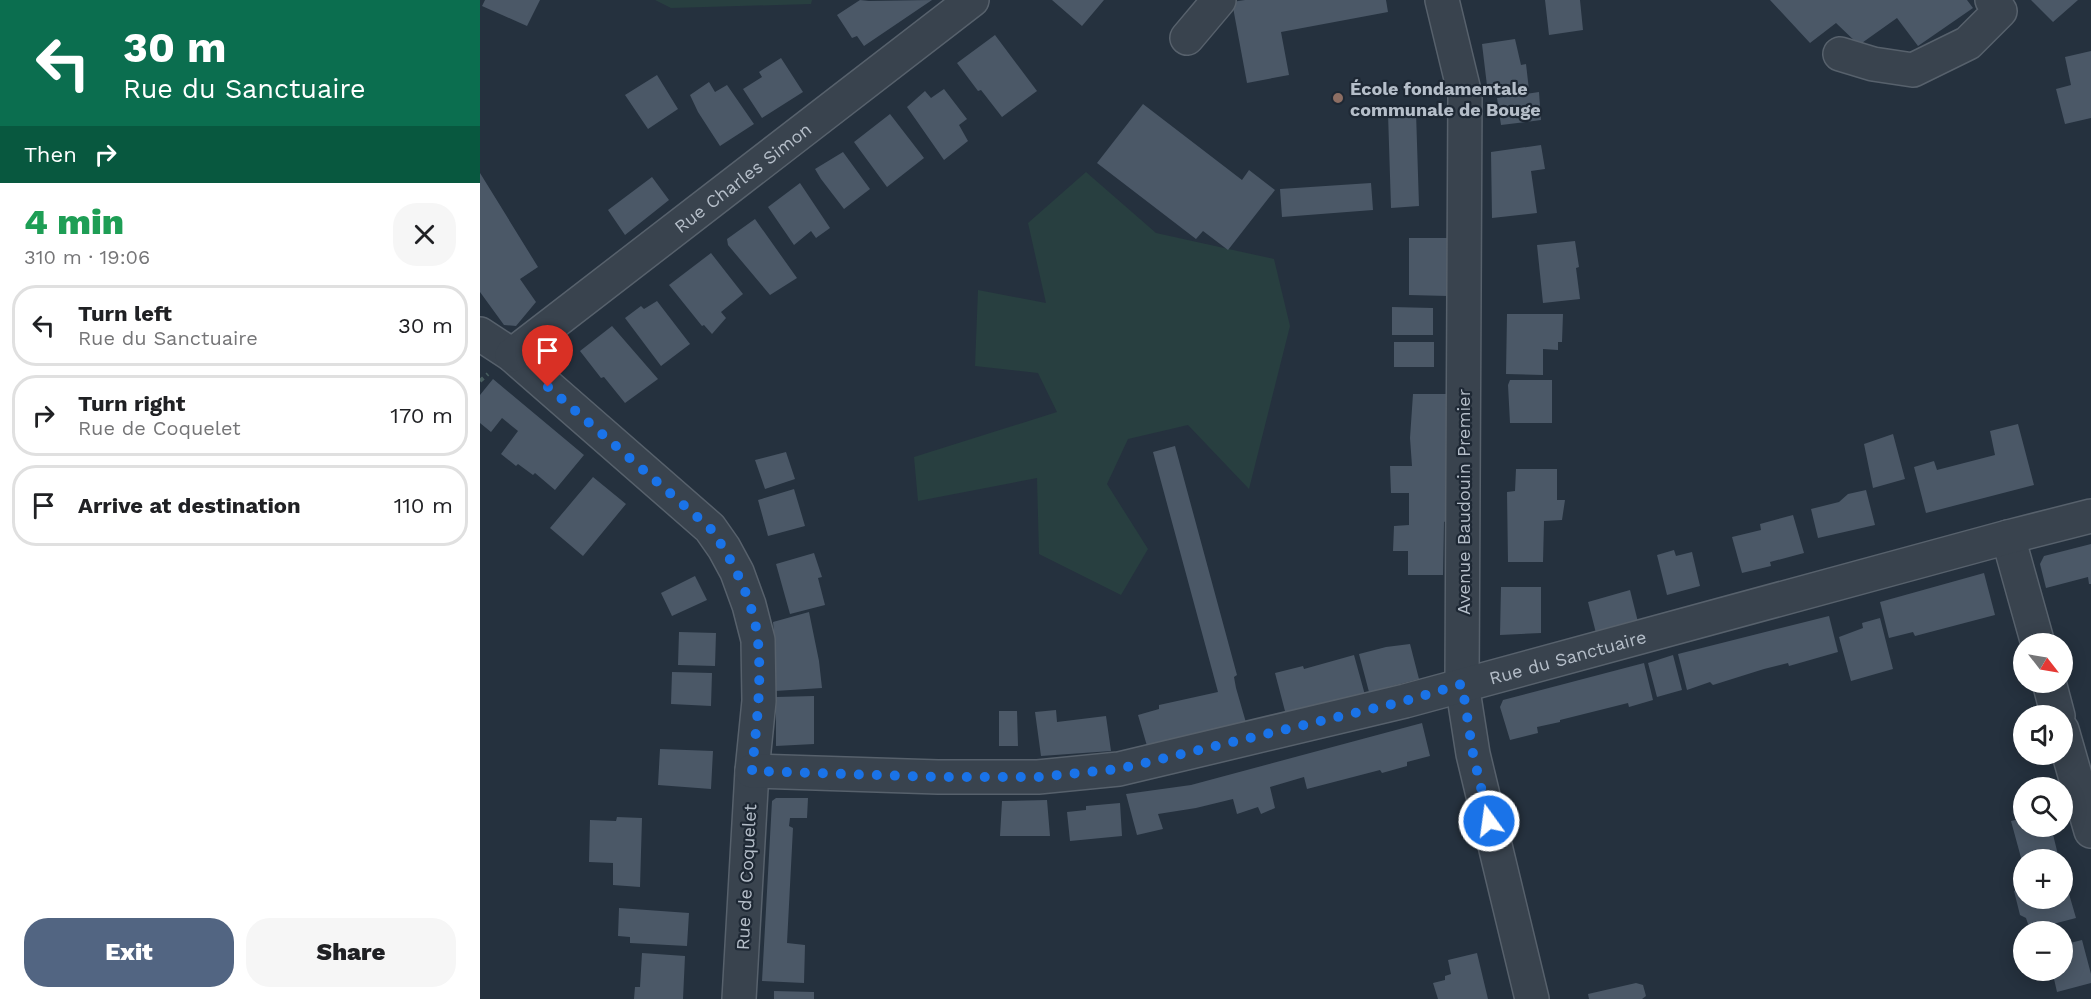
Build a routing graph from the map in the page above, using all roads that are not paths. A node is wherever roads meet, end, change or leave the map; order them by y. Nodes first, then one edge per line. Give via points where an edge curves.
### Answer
1 (972, 0) edge
2 (1219, 0) edge
3 (1442, 0) edge
4 (1992, 0) edge
5 (1187, 38) dead end
6 (1840, 54) dead end
7 (480, 334) edge
8 (512, 355) junction
9 (2091, 516) edge
10 (2008, 537) junction
11 (2035, 633) edge
12 (1462, 684) junction
13 (2072, 765) edge
14 (752, 771) junction
15 (2091, 831) edge
16 (739, 999) edge
17 (1532, 999) edge

1 - 8 street, Rue Charles Simon
2 - 5 street
3 - 12 street, Avenue Baudouin Premier via 1465,95
4 - 6 street via 2000,10 1968,43 1912,70
7 - 8 street, Rue de Coquelet
8 - 14 street, Rue de Coquelet via 710,528 724,548 737,572 758,640 759,701
9 - 10 street, Rue du Sanctuaire
10 - 11 street
10 - 12 street, Rue du Sanctuaire
12 - 14 street, Rue du Sanctuaire via 1119,769 1038,777
12 - 17 street, Avenue Baudouin Premier via 1473,754
13 - 15 street
14 - 16 street, Rue de Coquelet

